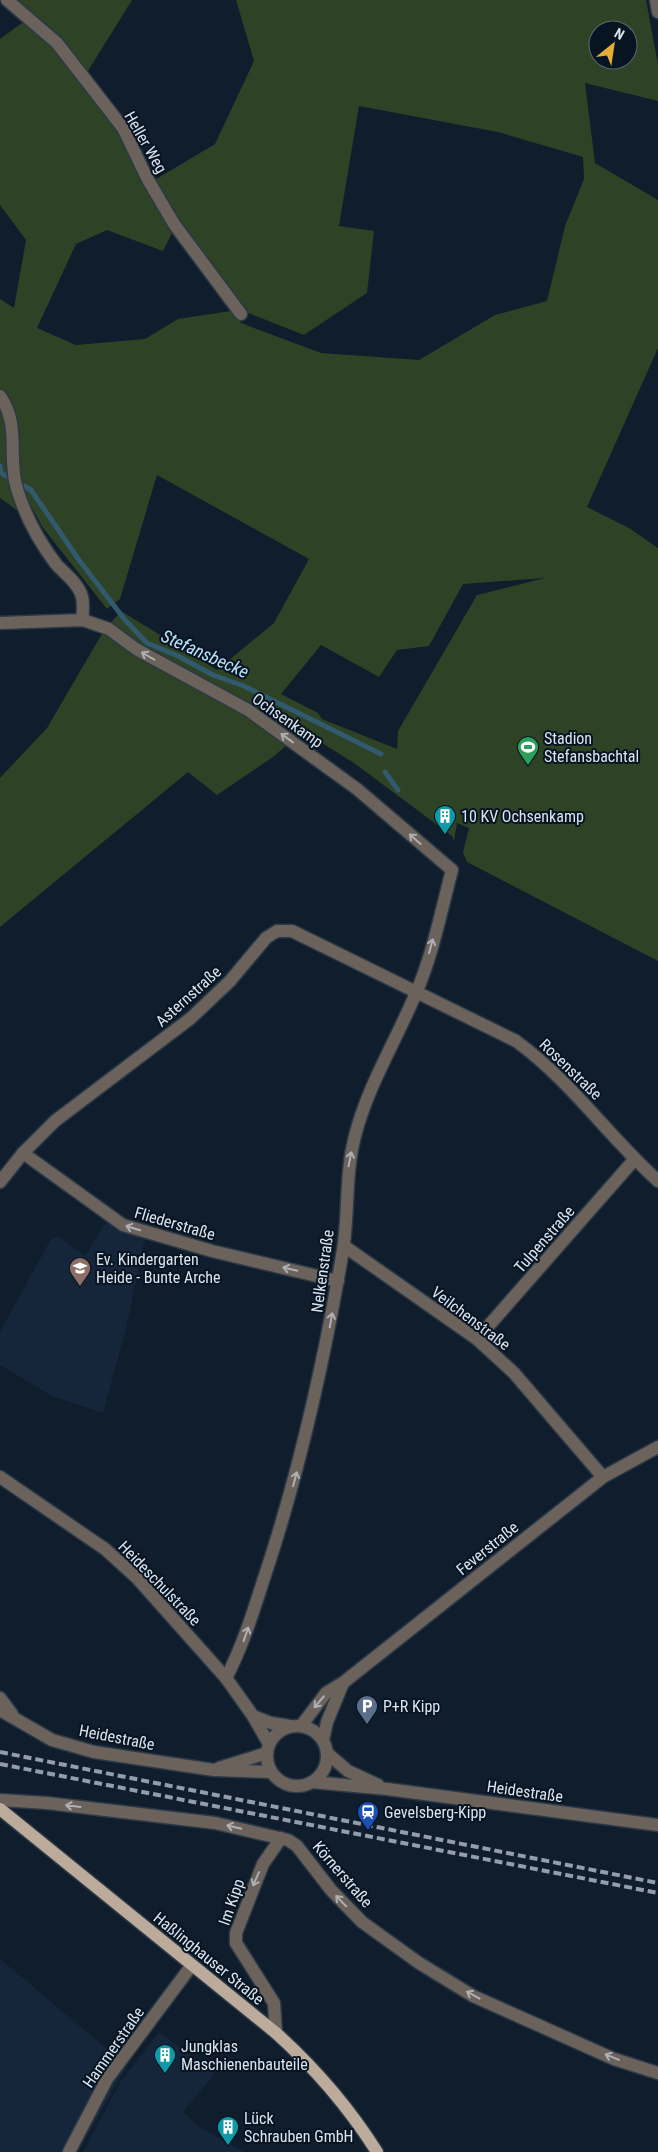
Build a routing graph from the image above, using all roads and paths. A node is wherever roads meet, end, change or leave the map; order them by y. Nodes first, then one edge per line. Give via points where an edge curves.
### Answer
1 (7, 0) edge
2 (656, 0) edge
3 (658, 12) edge
4 (241, 314) dead end
5 (0, 396) edge
6 (83, 620) junction
7 (0, 623) edge
8 (452, 870) joint
9 (416, 993) junction
10 (23, 1153) junction
11 (634, 1160) junction
12 (658, 1181) edge
13 (0, 1182) edge
14 (344, 1246) junction
15 (338, 1281) junction
16 (478, 1339) junction
17 (658, 1447) edge
18 (0, 1477) edge
19 (602, 1477) junction
20 (226, 1678) junction
21 (343, 1683) junction
22 (0, 1698) edge
23 (0, 1710) edge
24 (253, 1716) junction
25 (18, 1722) junction
26 (295, 1726) junction
27 (323, 1740) junction
28 (268, 1748) junction
29 (327, 1753) junction
30 (214, 1770) junction
31 (271, 1772) junction
32 (312, 1782) junction
33 (387, 1788) junction
34 (0, 1800) edge
35 (0, 1809) edge
36 (658, 1825) edge
37 (281, 1838) junction
38 (192, 1965) junction
39 (276, 2033) junction
40 (658, 2073) edge
41 (69, 2152) edge
42 (377, 2152) edge

1 - 4 street, Heller Weg via 57,43 123,128 174,224
2 - 3 street
5 - 6 street via 13,429 17,488 42,544 82,597
6 - 7 street, Ochsenkamp
8 -> 6 street, Ochsenkamp via 357,789 248,710 136,649 109,629
9 -> 8 street, Nelkenstraße
9 - 10 street, Asternstraße via 292,931 277,931 266,938 230,981 191,1018 55,1121
9 - 11 street, Rosenstraße via 508,1036 541,1059 568,1084
14 -> 9 street, Nelkenstraße via 348,1170 354,1136 377,1075
10 - 13 street, Asternstraße
15 -> 10 street, Fliederstraße via 212,1251 123,1225
11 - 12 street, Rosenstraße
11 - 16 street, Tulpenstraße
14 - 15 street, Nelkenstraße
14 - 16 street, Veilchenstraße
20 -> 15 street, Nelkenstraße via 248,1627 293,1488 323,1362
16 - 19 street, Veilchenstraße via 514,1373
17 - 19 street, Feverstraße
18 - 20 street, Heideschulstraße via 105,1549 137,1578
19 - 21 street, Feverstraße
20 - 24 street, Heideschulstraße
21 -> 26 street, Feverstraße via 326,1693
21 - 27 street, Feverstraße via 326,1722
22 - 25 street, Heidestraße
23 - 25 street, Heidestraße
24 - 26 street via 271,1723
24 - 28 street, Heideschulstraße
25 - 30 street, Heidestraße via 52,1740 94,1752
26 - 27 street via 311,1729
26 - 28 street, Heidestraße via 278,1733
27 - 29 street
28 - 30 street, Heidestraße
28 - 31 street
29 - 32 street via 322,1773
29 - 33 street, Heidestraße via 348,1771
30 - 31 street, Heidestraße
31 - 32 street, Heidestraße via 284,1783 294,1786
32 - 33 street, Heidestraße
33 - 36 street, Heidestraße
37 -> 34 street, Körnerstraße via 215,1823
35 - 38 main road, Haßlinghauser Straße
37 -> 39 street, Im Kipp via 263,1864 236,1933 236,1943 274,2003
40 -> 37 street, Körnerstraße via 614,2059 473,1996 420,1963 362,1922 331,1890 297,1846
38 - 39 main road, Haßlinghauser Straße
38 - 41 street, Hammerstraße via 107,2080
39 - 42 main road, Haßlinghauser Straße via 340,2098

